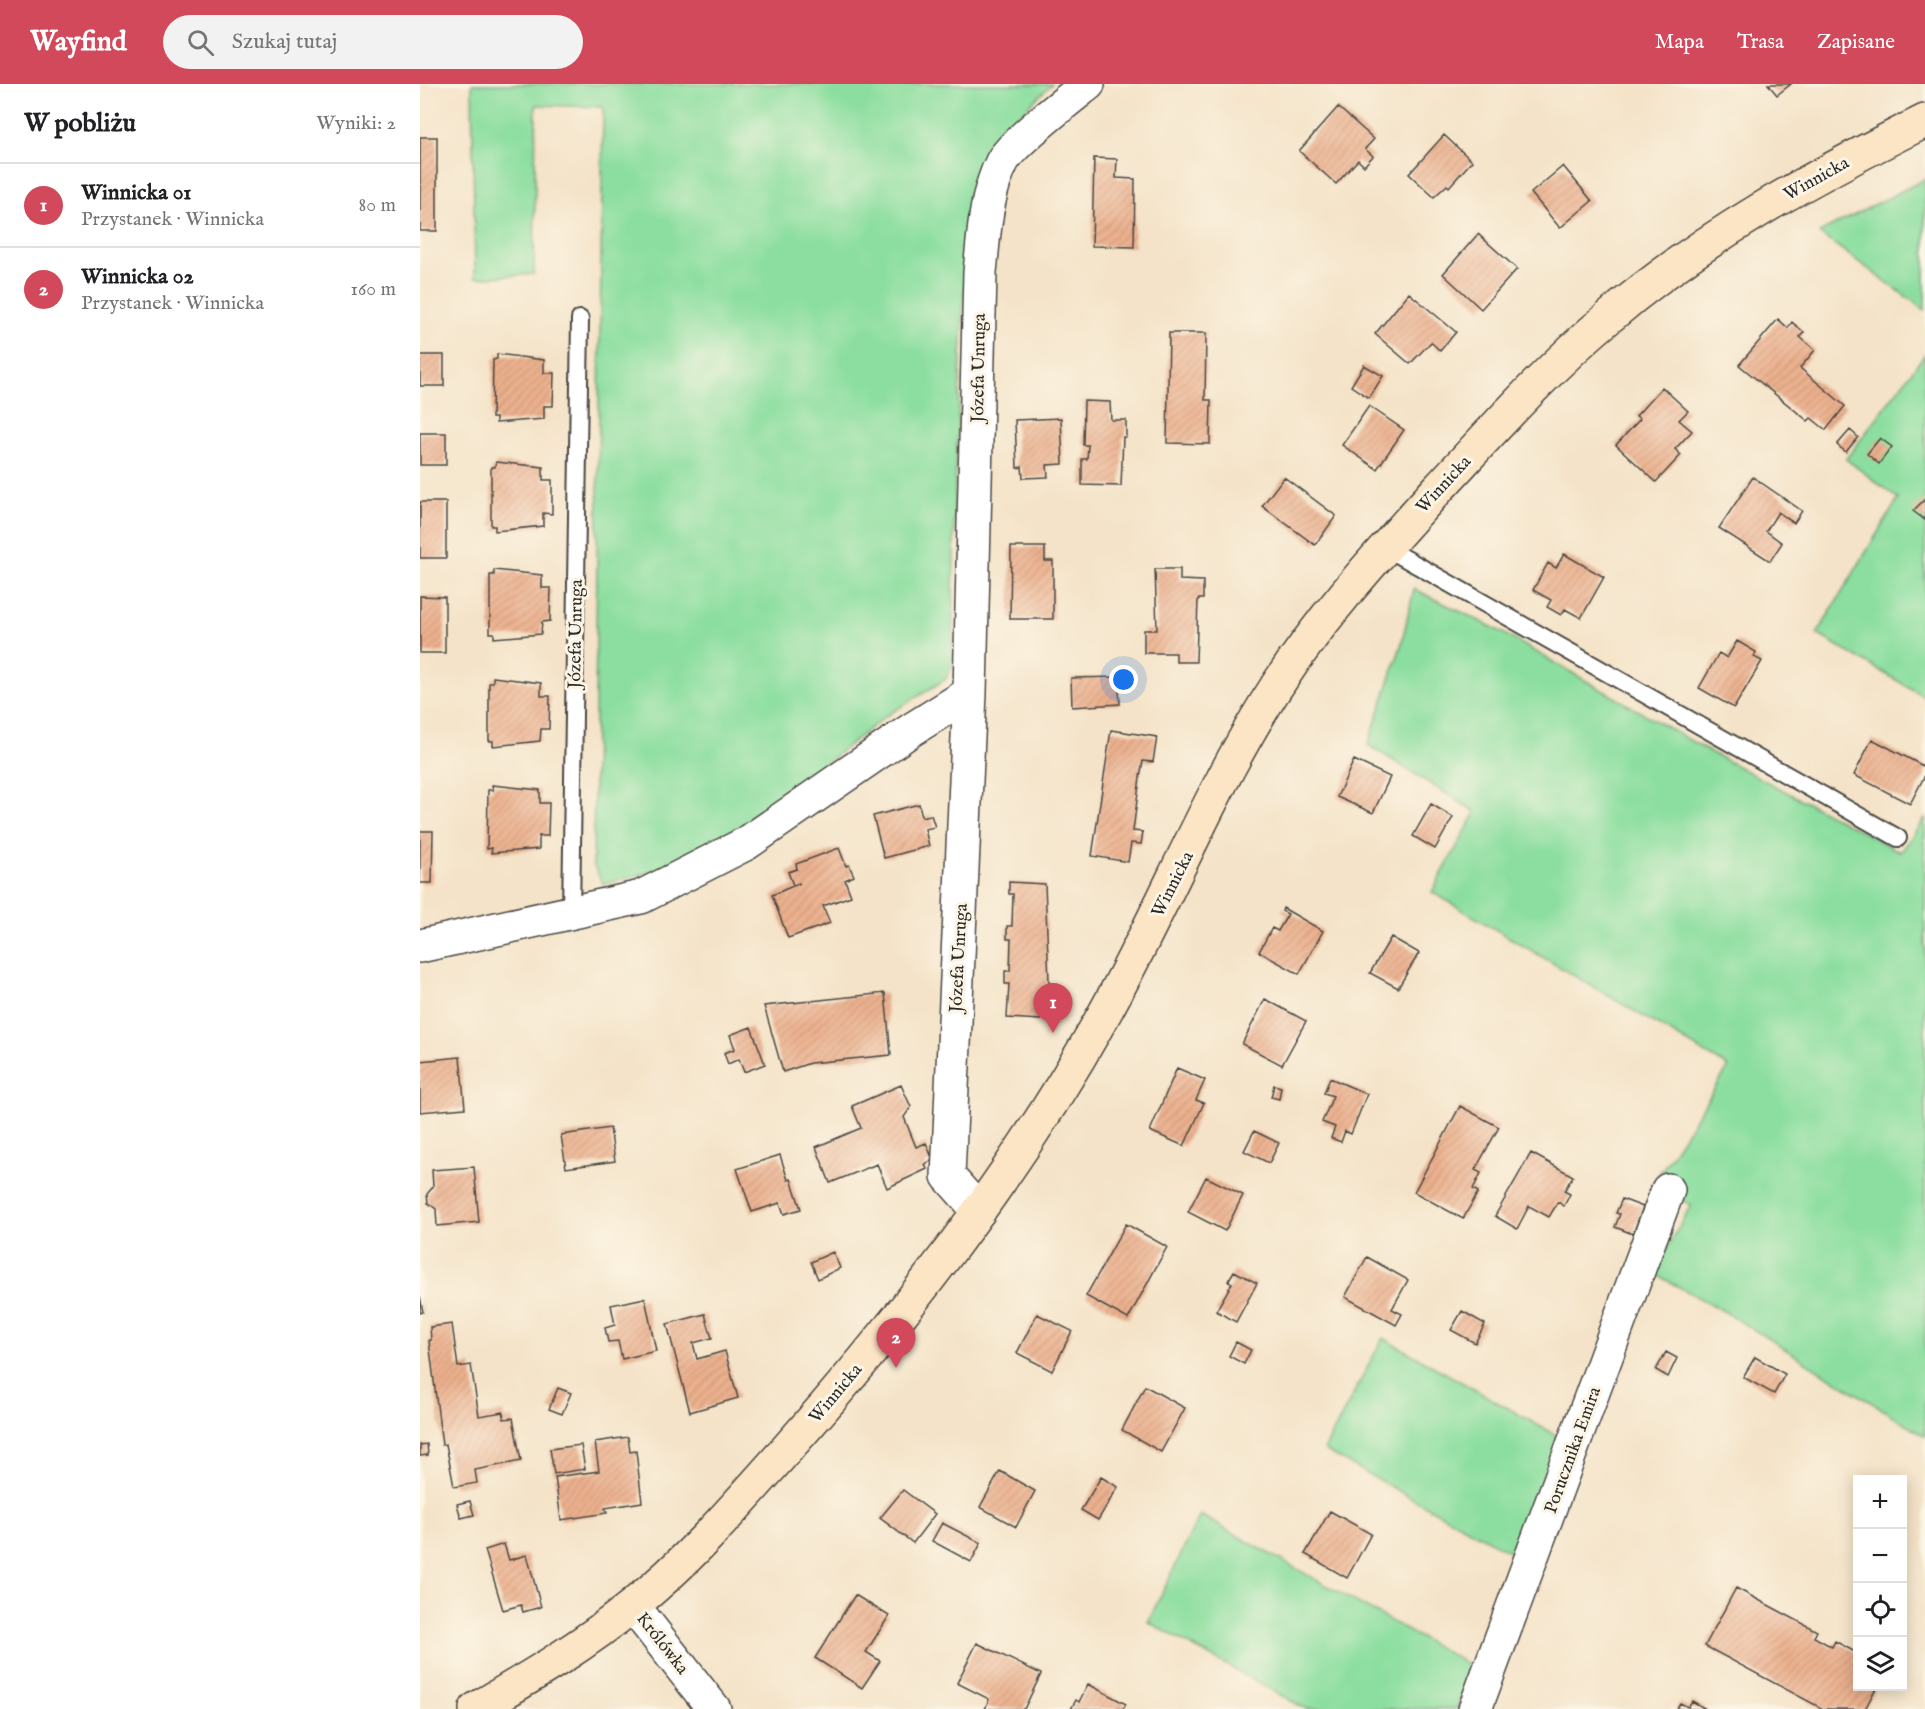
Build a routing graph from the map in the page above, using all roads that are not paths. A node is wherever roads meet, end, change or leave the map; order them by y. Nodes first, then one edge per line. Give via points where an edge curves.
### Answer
1 (1088, 84) edge
2 (1925, 121) edge
3 (580, 319) dead end
4 (1385, 547) junction
5 (970, 693) junction
6 (1898, 838) dead end
7 (571, 913) junction
8 (420, 946) edge
9 (1668, 1190) dead end
10 (979, 1211) junction
11 (633, 1606) junction
12 (476, 1709) edge
13 (714, 1709) edge
14 (1475, 1709) edge

1 - 5 street, Józefa Unruga via 1002,161 987,207 980,272
2 - 4 street, Winnicka via 1767,205 1668,270 1538,381
3 - 7 lane, Józefa Unruga
4 - 6 lane
4 - 10 street, Winnicka via 1308,641 1265,704 1104,1015 1059,1092
5 - 7 street via 747,843 641,897
5 - 10 street, Józefa Unruga via 948,1176
7 - 8 street
9 - 14 street, Porucznika Emira
10 - 11 street, Winnicka via 816,1417 689,1554
11 - 12 street, Winnicka via 565,1657
11 - 13 street, Królówka

